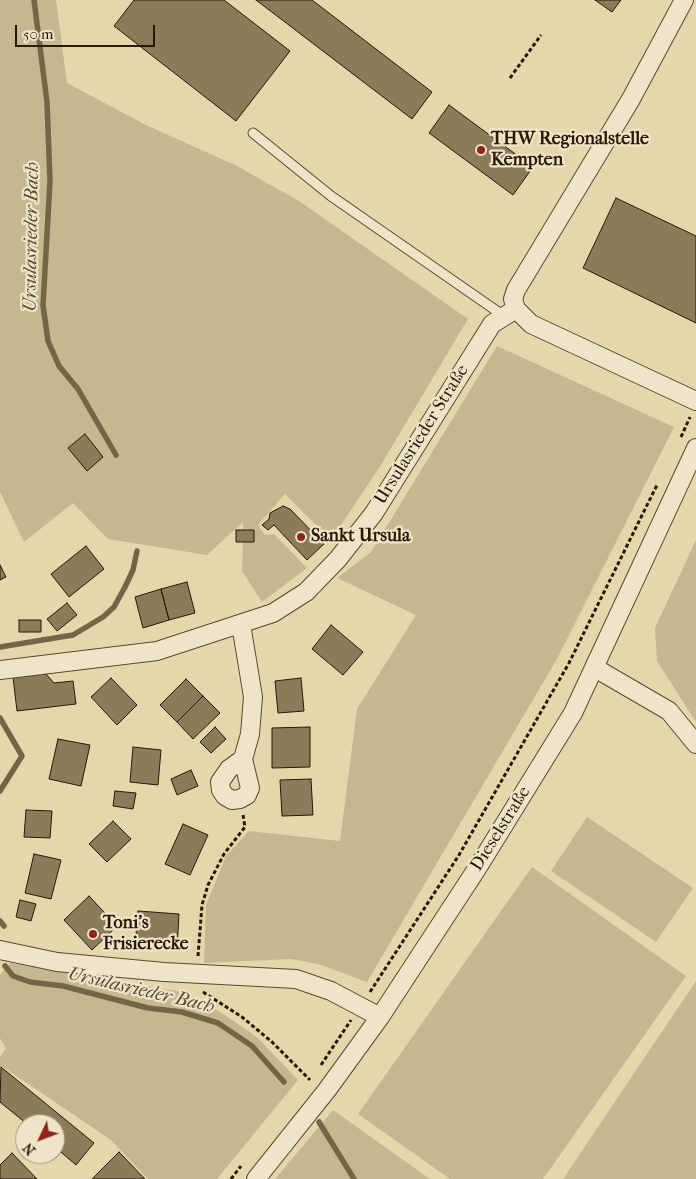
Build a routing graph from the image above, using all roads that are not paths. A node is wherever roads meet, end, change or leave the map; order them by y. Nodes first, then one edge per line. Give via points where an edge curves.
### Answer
1 (684, 0) edge
2 (253, 133) dead end
3 (510, 312) junction
4 (694, 408) edge
5 (696, 448) edge
6 (241, 624) junction
7 (595, 668) junction
8 (0, 670) edge
9 (696, 744) edge
10 (243, 759) junction
11 (0, 950) edge
12 (380, 1017) junction
13 (256, 1179) edge

1 - 3 street via 631,99 516,290
2 - 3 lane via 331,196
3 - 4 street
3 - 6 street, Ursulasrieder Straße via 492,324 374,513 338,559 306,592 273,612
5 - 7 street, Dieselstraße
6 - 8 street, Ursulasrieder Straße via 157,651
6 - 10 street via 253,697 250,734
7 - 9 street via 669,711
7 - 12 street, Dieselstraße via 548,754
10 - 10 street via 250,788 240,800 232,800 225,796 220,782 229,769
11 - 12 street via 57,962 197,975 296,979 331,991
12 - 13 street, Dieselstraße via 328,1090

